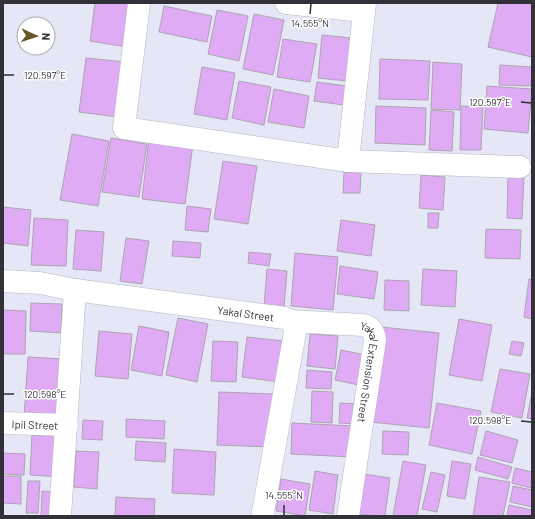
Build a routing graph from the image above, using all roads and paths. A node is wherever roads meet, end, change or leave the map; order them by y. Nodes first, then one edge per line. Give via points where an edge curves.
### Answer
1 (139, 3) edge
2 (286, 3) edge
3 (364, 7) edge
4 (348, 161) junction
5 (520, 167) dead end
6 (3, 281) edge
7 (75, 290) junction
8 (290, 321) junction
9 (3, 423) edge
10 (67, 425) junction
11 (60, 516) edge
12 (264, 516) edge
13 (348, 516) edge

1 - 4 street via 124,128
2 - 3 street
3 - 4 street
4 - 5 street
6 - 7 street, Yakal Street via 40,282
7 - 8 street, Yakal Street via 285,318
7 - 10 street
8 - 12 street via 295,332
8 - 13 street, Yakal Extension Street via 363,325 368,326 374,334
9 - 10 street, Ipil Street
10 - 11 street

